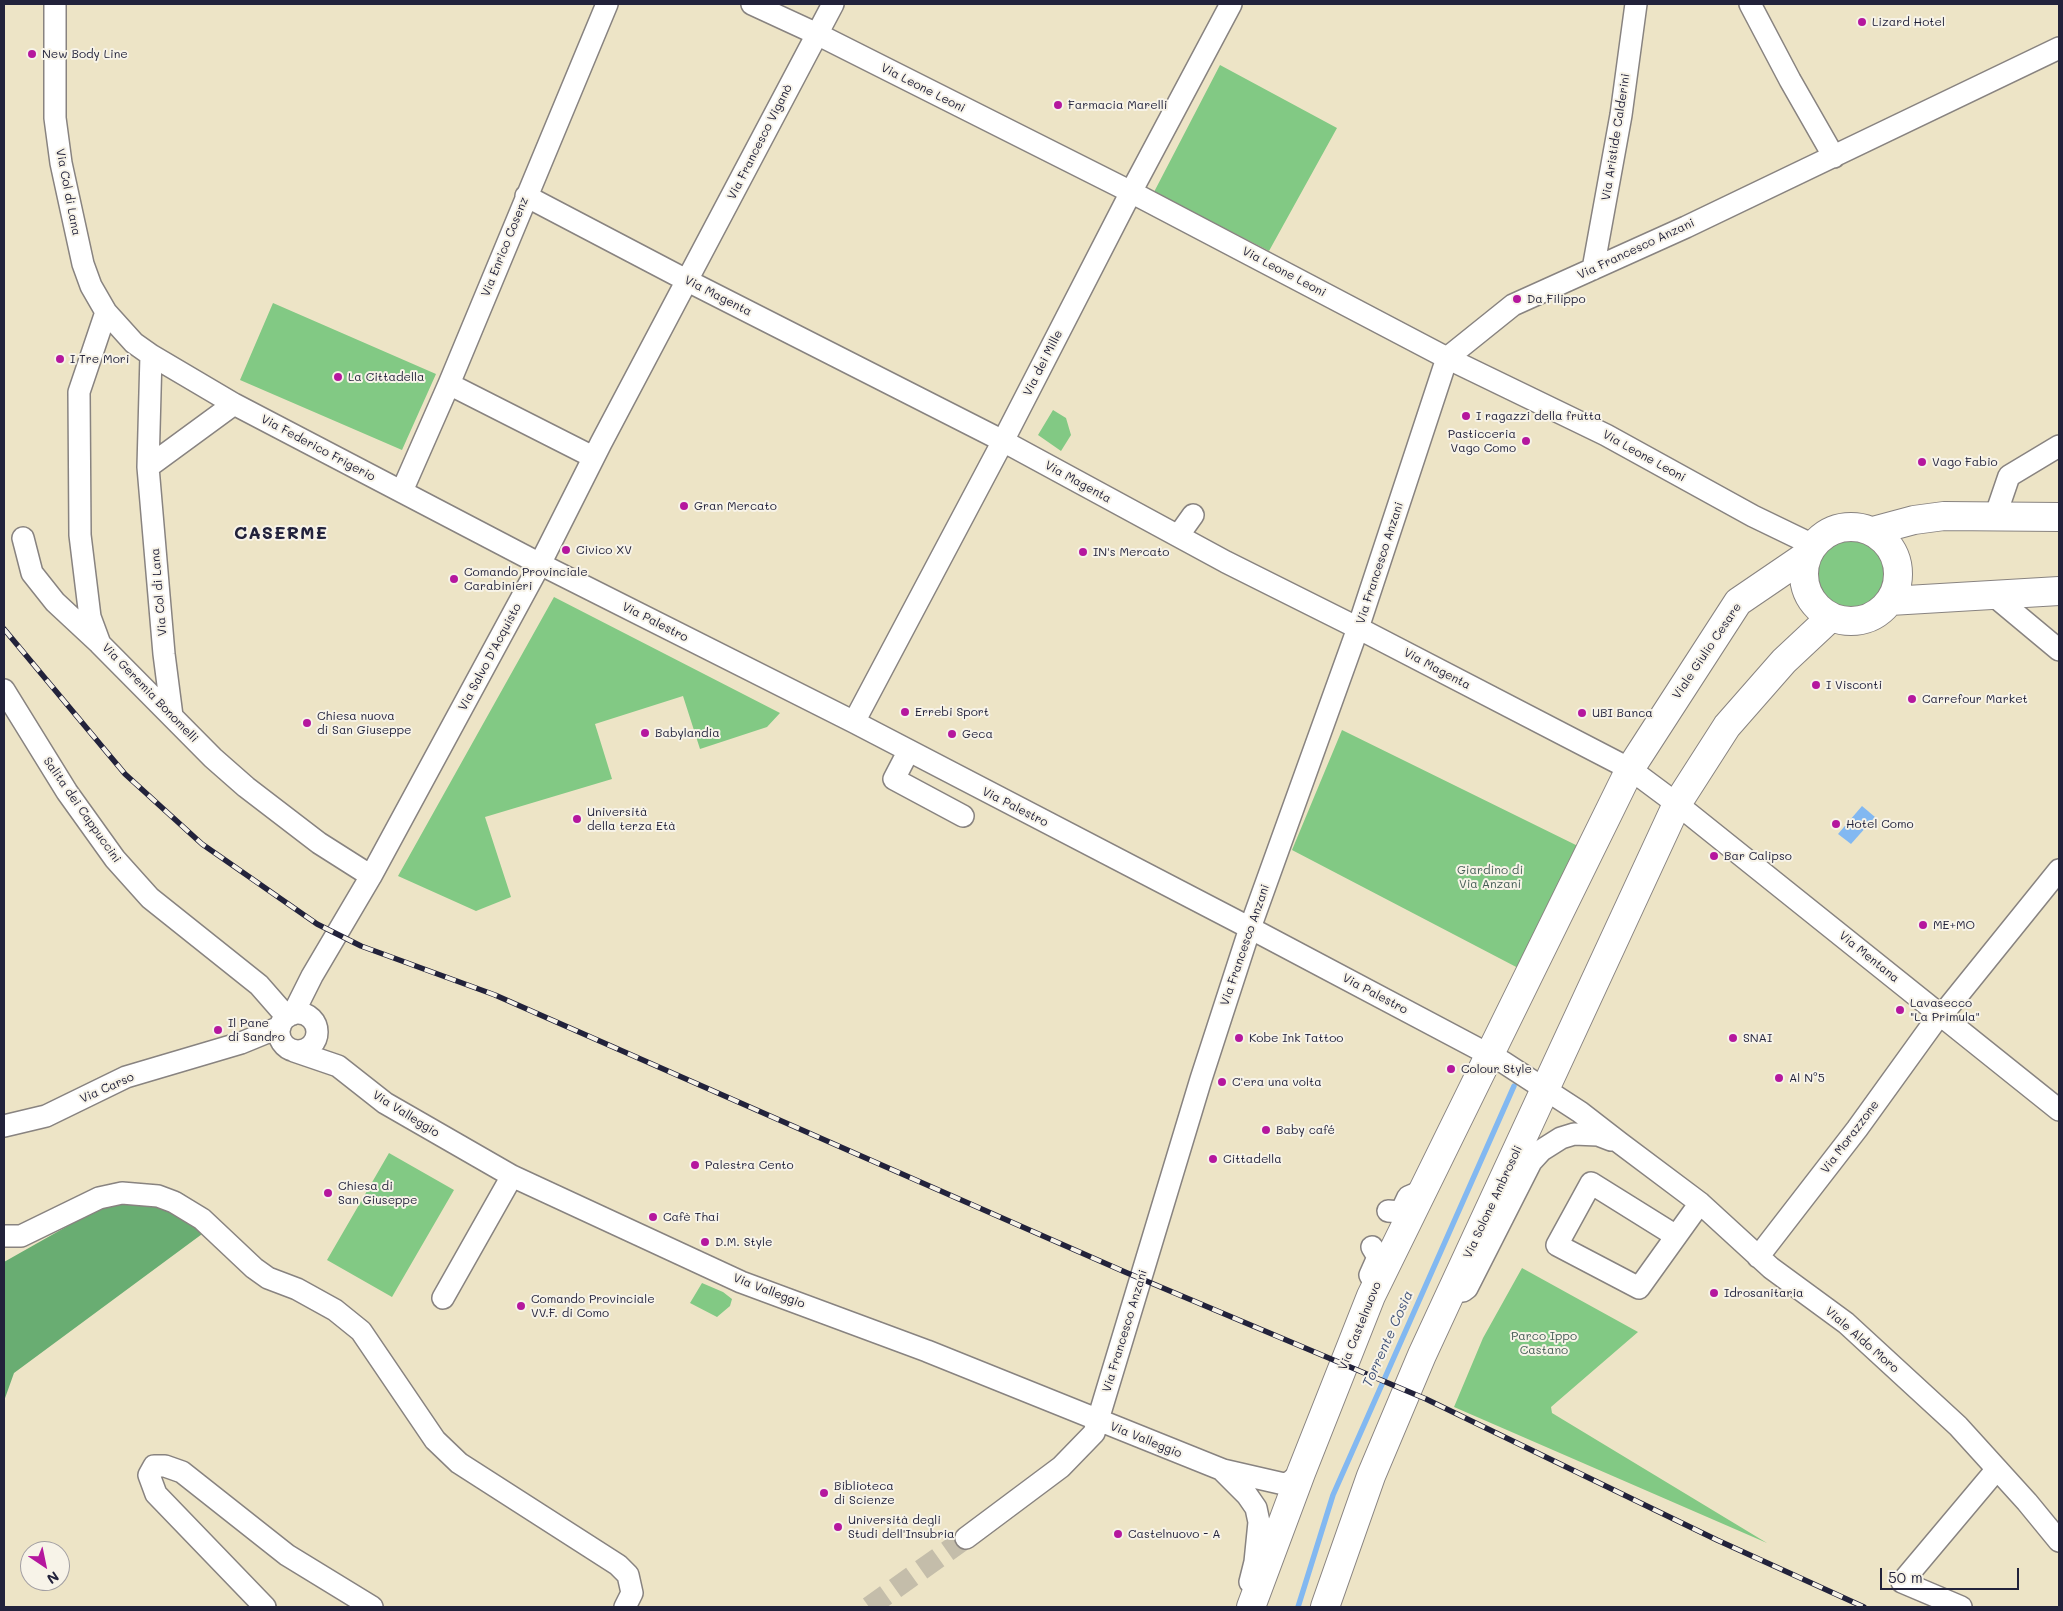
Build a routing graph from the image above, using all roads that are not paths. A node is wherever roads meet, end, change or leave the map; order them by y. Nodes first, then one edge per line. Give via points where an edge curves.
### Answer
1 (55, 4) edge
2 (607, 4) edge
3 (752, 4) edge
4 (833, 4) edge
5 (1231, 4) edge
6 (1636, 4) edge
7 (1750, 4) edge
8 (817, 34) junction
9 (2059, 48) edge
10 (1834, 157) junction
11 (1131, 192) junction
12 (526, 196) junction
13 (1593, 269) junction
14 (688, 281) junction
15 (106, 312) junction
16 (151, 355) junction
17 (1447, 358) junction
18 (449, 384) junction
19 (234, 404) junction
20 (1003, 441) junction
21 (2059, 446) edge
22 (593, 457) junction
23 (148, 467) junction
24 (402, 491) junction
25 (1193, 515) dead end
26 (1995, 517) junction
27 (2059, 517) edge
28 (1873, 531) junction
29 (1178, 536) junction
30 (23, 538) dead end
31 (1810, 550) junction
32 (540, 564) junction
33 (2059, 591) edge
34 (1993, 595) junction
35 (1890, 601) junction
36 (1831, 617) junction
37 (1358, 628) junction
38 (100, 644) junction
39 (2059, 650) edge
40 (4, 690) edge
41 (172, 716) junction
42 (854, 722) junction
43 (908, 752) junction
44 (1630, 769) junction
45 (1677, 804) junction
46 (963, 816) dead end
47 (2059, 870) edge
48 (371, 876) junction
49 (1250, 928) junction
50 (1941, 1015) junction
51 (295, 1028) junction
52 (1496, 1058) junction
53 (338, 1066) junction
54 (1538, 1085) junction
55 (2059, 1110) edge
56 (4, 1126) edge
57 (1620, 1143) junction
58 (512, 1176) junction
59 (1422, 1191) junction
60 (1700, 1203) junction
61 (4, 1236) edge
62 (1676, 1236) junction
63 (1758, 1257) junction
64 (1376, 1286) junction
65 (443, 1298) dead end
66 (1445, 1305) junction
67 (1098, 1421) junction
68 (1997, 1469) junction
69 (1223, 1470) junction
70 (1301, 1473) junction
71 (966, 1538) tunnel mouth
72 (2059, 1541) edge
73 (265, 1607) edge
74 (372, 1607) edge
75 (625, 1607) edge
76 (1244, 1607) edge
77 (1252, 1607) edge
78 (1325, 1607) edge
79 (1961, 1607) edge

1 - 15 street, Via Col di Lana via 55,118 61,163 86,275
2 - 12 street, Via Enrico Cosenz
3 - 8 street, Via Leone Leoni
4 - 8 street, Via Francesco Viganò
5 - 11 street, Via dei Mille
6 - 13 street, Via Aristide Calderini
7 - 10 street
8 - 11 street, Via Leone Leoni
8 - 14 street, Via Francesco Viganò
9 - 10 street, Via Francesco Anzani
10 - 13 street, Via Francesco Anzani
11 - 17 street, Via Leone Leoni
11 - 20 street, Via dei Mille
12 - 14 street, Via Magenta
12 - 18 street, Via Enrico Cosenz
13 - 17 street, Via Francesco Anzani via 1513,305
14 - 20 street, Via Magenta
14 - 22 street, Via Salvo D'Acquisto
15 - 16 street, Via Col di Lana via 128,338
15 - 38 street, Via Geremia Bonomelli via 79,392 80,535 90,617
16 - 19 street, Via Col di Lana
16 - 23 street, Via Col di Lana
17 - 31 street, Via Leone Leoni via 1606,435
17 - 37 street, Via Francesco Anzani
18 - 22 street
18 - 24 street, Via Enrico Cosenz
19 - 23 street
19 - 24 street, Via Federico Frigerio
20 - 29 street, Via Magenta
20 - 42 street, Via dei Mille
21 - 26 street via 2009,476
22 - 32 street, Via Salvo D'Acquisto
23 - 41 street, Via Col di Lana
24 - 32 street, Via Federico Frigerio
25 - 29 street
26 - 27 main road
26 - 28 main road via 1914,520
28 - 31 main road via 1857,526 1841,527 1825,533
28 - 35 main road via 1895,554 1899,570 1897,586
29 - 37 street, Via Magenta
30 - 38 street via 32,573 55,602
31 - 36 main road via 1803,569 1804,584 1814,603
31 - 44 main road, Viale Giulio Cesare via 1738,602
32 - 42 street, Via Palestro
32 - 48 street, Via Salvo D'Acquisto
33 - 34 main road
34 - 35 main road
34 - 39 street
35 - 36 main road via 1870,618 1844,621
36 - 45 main road via 1784,662 1727,726
37 - 44 street, Via Magenta
37 - 49 street, Via Francesco Anzani
38 - 41 street, Via Geremia Bonomelli
40 - 51 street, Salita dei Cappuccini via 67,792 115,859 150,898 259,984
41 - 48 street, Via Geremia Bonomelli via 246,787 319,843
42 - 43 street, Via Palestro
43 - 46 street via 894,779
43 - 49 street, Via Palestro
44 - 45 street
44 - 52 main road
45 - 50 street, Via Mentana
45 - 54 main road, Via Solone Ambrosoli
47 - 50 street, Via Morazzone
48 - 51 street, Via Salvo D'Acquisto via 312,976
49 - 52 street, Via Palestro
49 - 67 street, Via Francesco Anzani via 1200,1079
50 - 55 street, Via Mentana
50 - 63 street, Via Morazzone
51 - 53 street, Via Valleggio
51 - 53 street, Via Valleggio
51 - 56 street, Via Carso via 126,1077 46,1116
52 - 54 street, Via Palestro
52 - 59 main road, Via Castelnuovo
53 - 58 street, Via Valleggio via 386,1104
54 - 57 street, Viale Aldo Moro
54 - 66 main road, Via Solone Ambrosoli
57 - 60 street, Viale Aldo Moro
57 - 66 street, Viale Aldo Moro via 1598,1135 1574,1134 1542,1150 1531,1162 1467,1288
58 - 65 street
58 - 67 street, Via Valleggio via 742,1282 928,1351
59 - 64 main road, Via Castelnuovo
59 - 64 street via 1408,1197 1394,1212 1375,1252 1370,1275
60 - 62 street
60 - 63 street, Viale Aldo Moro
61 - 75 street via 21,1236 99,1198 122,1193 158,1196 174,1202 202,1219 268,1278 297,1289 335,1310 361,1331 435,1440 459,1463 618,1565 628,1575 632,1593
62 - 62 street via 1640,1288 1557,1246 1590,1183
63 - 68 street, Viale Aldo Moro via 1846,1323 1958,1426
64 - 70 main road, Via Castelnuovo
66 - 78 main road, Via Solone Ambrosoli via 1371,1476
67 - 69 street, Via Valleggio
67 - 71 street, Via Francesco Anzani via 1094,1433 1061,1467
68 - 72 street, Viale Aldo Moro
68 - 79 street via 1902,1582
69 - 70 street, Via Valleggio via 1284,1484
69 - 76 street, Via Valleggio via 1247,1495 1256,1508 1259,1522 1255,1562
70 - 77 main road, Via Castelnuovo
73 - 74 street via 156,1494 148,1475 154,1466 182,1472 288,1555

